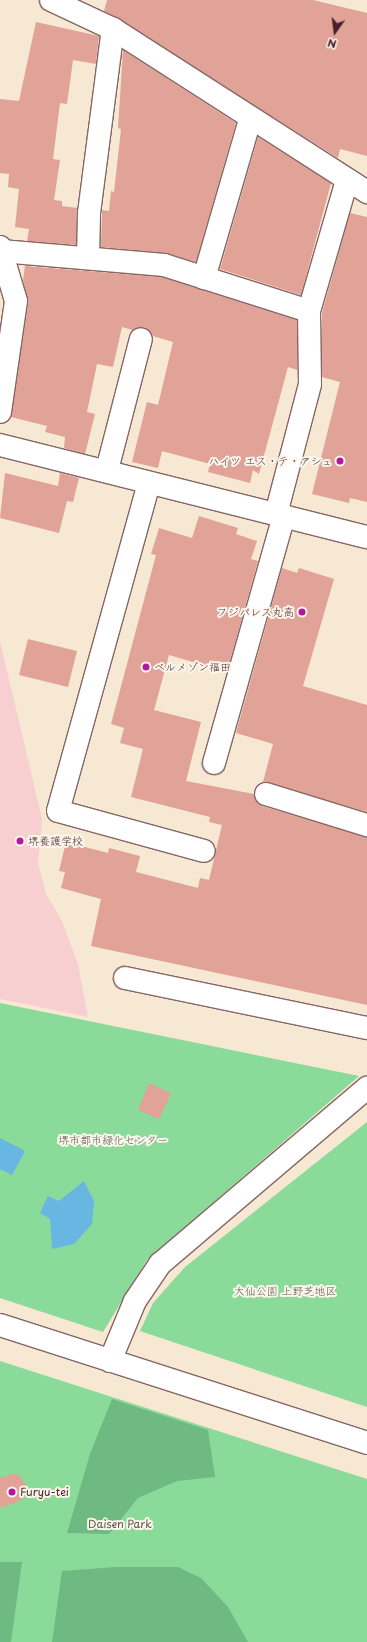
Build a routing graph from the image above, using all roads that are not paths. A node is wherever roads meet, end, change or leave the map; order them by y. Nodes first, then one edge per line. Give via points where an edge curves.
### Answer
1 (51, 0) edge
2 (113, 29) junction
3 (250, 120) junction
4 (347, 180) junction
5 (367, 192) edge
6 (1, 249) edge
7 (88, 258) junction
8 (204, 278) junction
9 (309, 311) junction
10 (141, 340) dead end
11 (0, 412) edge
12 (0, 445) edge
13 (107, 470) junction
14 (149, 483) junction
15 (280, 515) junction
16 (367, 536) edge
17 (214, 763) dead end
18 (266, 794) dead end
19 (367, 825) edge
20 (204, 851) dead end
21 (125, 978) dead end
22 (367, 1028) edge
23 (367, 1088) edge
24 (0, 1326) edge
25 (110, 1361) junction
26 (367, 1443) edge

1 - 2 street
2 - 3 street
2 - 7 street via 89,213
3 - 4 street
3 - 8 street
4 - 5 street
4 - 9 street
6 - 7 street
6 - 11 street via 16,301
7 - 8 street via 164,265
8 - 9 street
9 - 15 street via 310,384
10 - 13 street
12 - 13 street
13 - 14 street
14 - 15 street
14 - 20 street via 58,811
15 - 16 street
15 - 17 street
18 - 19 street
21 - 22 street
23 - 25 street via 160,1264 135,1302
24 - 25 street
25 - 26 street

